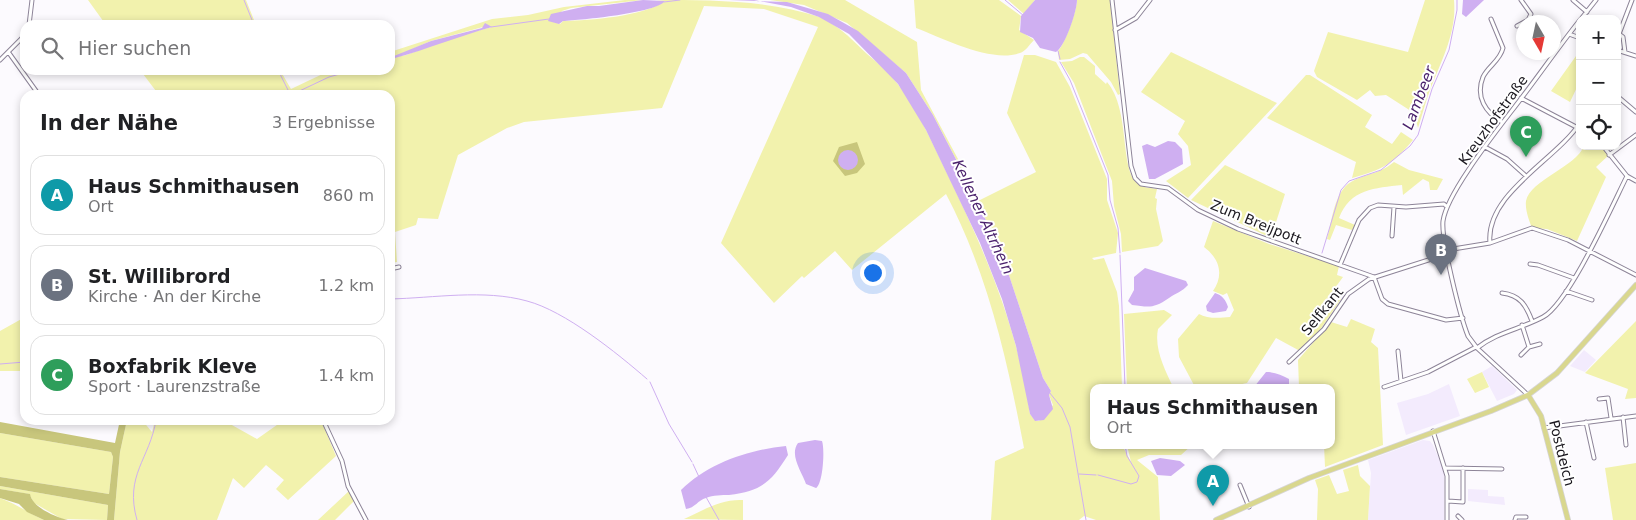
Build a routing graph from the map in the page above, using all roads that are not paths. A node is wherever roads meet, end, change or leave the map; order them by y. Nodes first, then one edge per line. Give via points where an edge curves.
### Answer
1 (32, 0) edge
2 (1112, 0) edge
3 (1150, 0) edge
4 (1521, 0) edge
5 (1573, 0) edge
6 (1596, 0) edge
7 (1632, 0) edge
8 (1587, 12) junction
9 (1530, 15) edge
10 (1584, 15) edge
11 (1491, 19) dead end
12 (30, 20) edge
13 (1576, 25) edge
14 (1115, 30) junction
15 (1569, 34) junction
16 (1576, 37) edge
17 (20, 41) edge
18 (1621, 51) edge
19 (1624, 52) junction
20 (9, 53) junction
21 (1636, 56) edge
22 (0, 60) edge
23 (20, 68) edge
24 (25, 75) edge
25 (35, 90) edge
26 (1521, 98) junction
27 (1621, 99) edge
28 (1636, 112) edge
29 (1502, 122) junction
30 (1576, 127) edge
31 (1576, 130) edge
32 (1636, 136) edge
33 (1485, 147) junction
34 (1606, 150) edge
35 (1609, 155) junction
36 (1526, 176) junction
37 (1627, 176) junction
38 (1636, 181) edge
39 (1394, 207) junction
40 (1448, 207) junction
41 (1392, 236) dead end
42 (1444, 240) junction
43 (1490, 243) junction
44 (1429, 244) dead end
45 (1589, 250) junction
46 (1447, 252) junction
47 (1530, 264) dead end
48 (1340, 265) junction
49 (399, 267) dead end
50 (395, 268) edge
51 (1636, 275) edge
52 (1374, 277) junction
53 (1574, 278) junction
54 (1636, 285) edge
55 (1566, 291) junction
56 (1502, 293) dead end
57 (1592, 300) dead end
58 (1463, 318) junction
59 (1532, 321) junction
60 (1522, 325) junction
61 (1540, 344) dead end
62 (1529, 347) junction
63 (1477, 348) junction
64 (1398, 351) dead end
65 (1521, 355) dead end
66 (1289, 362) dead end
67 (1401, 382) junction
68 (1384, 387) dead end
69 (1521, 388) junction
70 (1528, 394) junction
71 (1522, 398) junction
72 (1599, 399) dead end
73 (1623, 416) junction
74 (1636, 416) edge
75 (1611, 418) junction
76 (1586, 422) junction
77 (325, 425) edge
78 (1544, 428) junction
79 (1432, 431) junction
80 (1626, 444) dead end
81 (1594, 458) dead end
82 (1446, 468) junction
83 (1462, 468) junction
84 (1502, 469) dead end
85 (1240, 485) dead end
86 (1448, 501) junction
87 (1248, 506) junction
88 (1458, 516) dead end
89 (1526, 517) dead end
90 (366, 520) edge
91 (1216, 520) edge
92 (1446, 520) edge
93 (1462, 520) edge
94 (1515, 520) edge
95 (1568, 520) edge

1 - 12 street
2 - 14 street, Zum Breijpott
3 - 14 street via 1136,18
4 - 9 street
5 - 8 street
6 - 8 street, Kreuzhofstraße
7 - 19 street via 1619,34
8 - 10 street, Kreuzhofstraße
11 - 29 street via 1503,48 1483,77 1482,100 1491,116
13 - 15 street, Kreuzhofstraße
14 - 48 street, Zum Breijpott via 1130,166 1139,182 1168,188 1198,210 1238,229
15 - 16 street
15 - 26 street, Kreuzhofstraße
17 - 20 street
18 - 19 street
19 - 21 street
20 - 22 street
20 - 23 street
24 - 25 street
26 - 29 street, Kreuzhofstraße
26 - 30 street
27 - 28 street
29 - 33 street, Kreuzhofstraße
31 - 36 street
32 - 35 street
33 - 36 street via 1507,159
33 - 40 street, Kreuzhofstraße
34 - 35 street
35 - 37 street
36 - 43 street via 1492,219
37 - 38 street
37 - 45 street
39 - 40 street via 1444,204
39 - 41 street
39 - 48 street via 1378,206 1363,214
40 - 42 street, Kreuzhofstraße via 1443,221
42 - 44 street
42 - 46 street, Kreuzhofstraße
43 - 45 street, Selfkant via 1532,228
43 - 46 street, Selfkant
45 - 51 street, Selfkant
45 - 53 street
46 - 52 street, Selfkant
46 - 58 street, Kreuzhofstraße
47 - 53 street
48 - 52 street, Zum Breijpott
49 - 50 street
52 - 58 street via 1382,299 1388,304 1446,320
52 - 66 street, Selfkant via 1348,294 1324,329
53 - 55 street
54 - 70 main road via 1557,374
55 - 57 street
55 - 59 street via 1557,306 1544,317
56 - 59 street via 1512,294 1523,301
58 - 63 street, Kreuzhofstraße via 1468,336
59 - 60 street
60 - 62 street
60 - 63 street
61 - 62 street
62 - 65 street
63 - 67 street
63 - 69 street
64 - 67 street
67 - 68 street
69 - 70 street
69 - 71 street
70 - 71 main road
70 - 78 main road, Postdeich via 1538,408
71 - 79 main road
72 - 75 street via 1608,398
73 - 74 street
73 - 75 street
73 - 80 street
75 - 76 street
76 - 78 street
76 - 81 street
77 - 90 street via 342,461 348,486
78 - 95 main road, Postdeich
79 - 82 street
79 - 87 main road via 1309,478
82 - 83 street
82 - 86 street
83 - 84 street
83 - 86 street via 1463,502
85 - 87 street
86 - 92 street
87 - 91 main road
88 - 93 street
89 - 94 street

